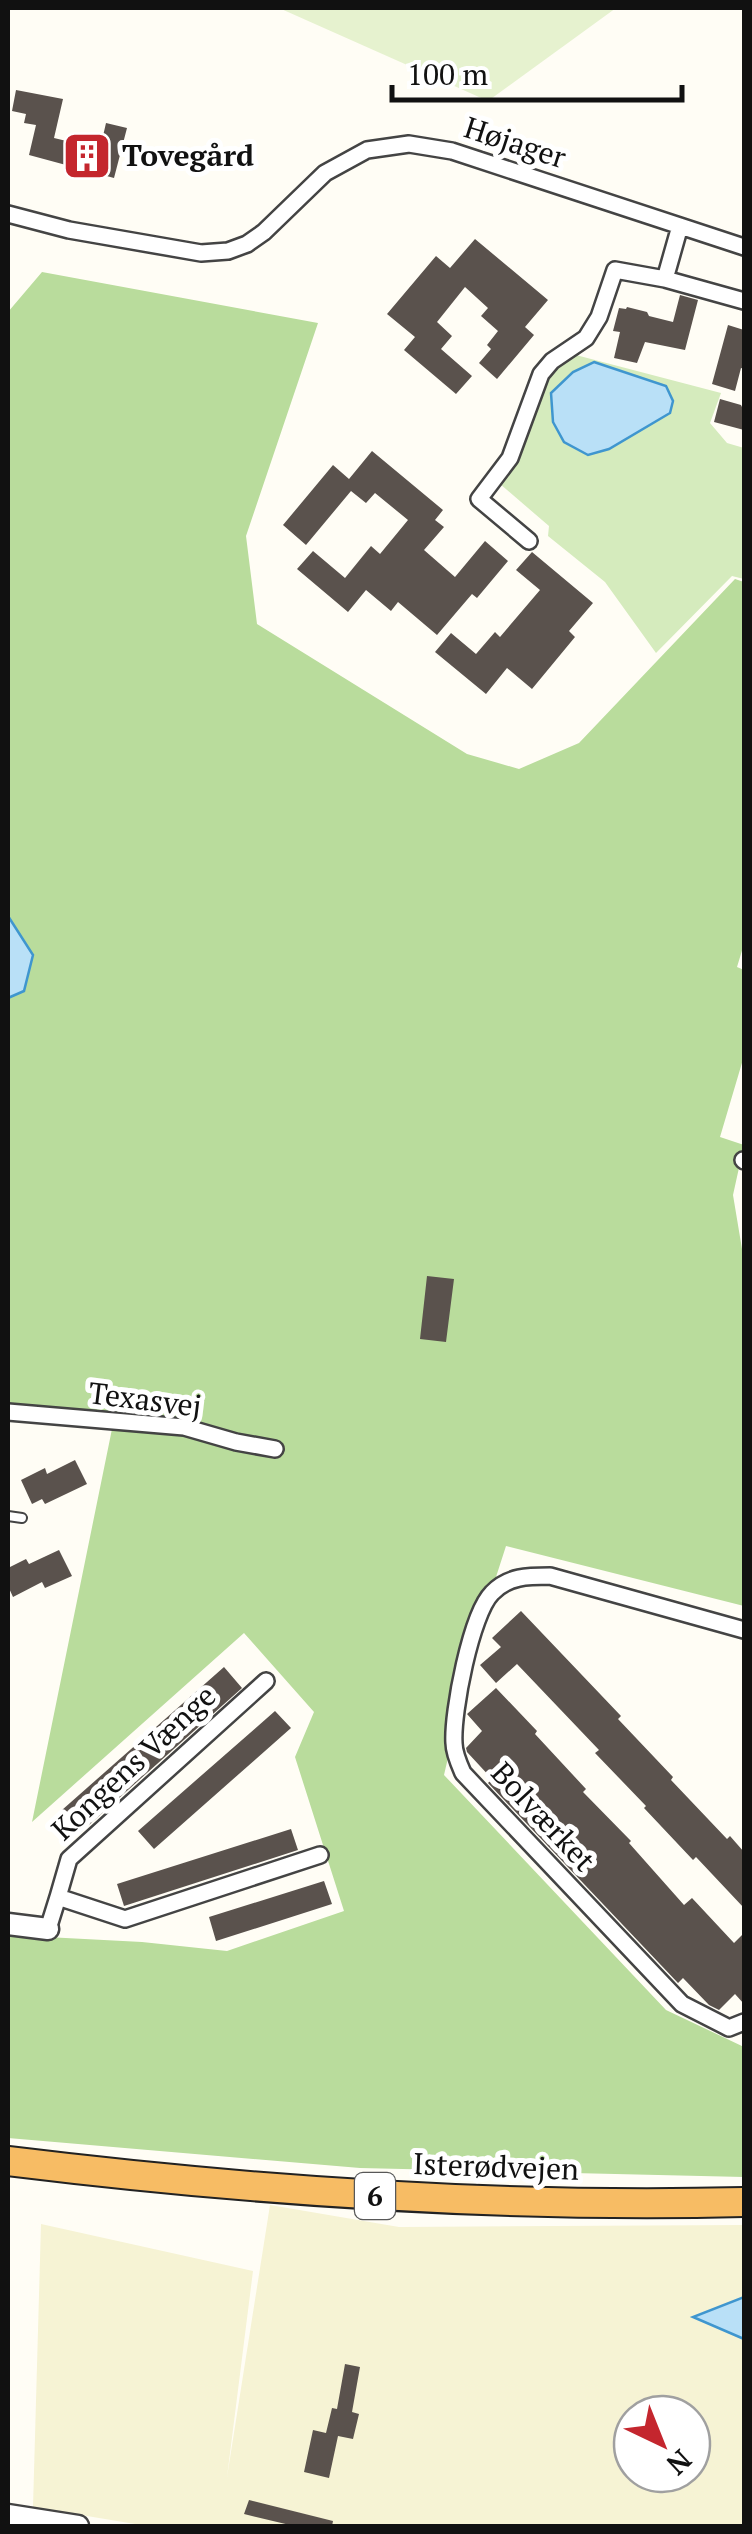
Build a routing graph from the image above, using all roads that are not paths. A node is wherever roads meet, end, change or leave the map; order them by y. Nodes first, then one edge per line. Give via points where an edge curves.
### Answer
1 (8, 214) edge
2 (680, 226) junction
3 (744, 246) edge
4 (665, 279) junction
5 (744, 300) edge
6 (529, 541) dead end
7 (8, 1412) edge
8 (275, 1449) dead end
9 (8, 1516) edge
10 (22, 1518) dead end
11 (744, 1630) edge
12 (266, 1681) dead end
13 (320, 1856) dead end
14 (58, 1897) junction
15 (8, 1924) edge
16 (48, 1928) joint
17 (744, 2022) edge
18 (8, 2161) edge
19 (744, 2202) edge
20 (8, 2514) edge
21 (78, 2526) edge

1 - 2 street, Højager via 200,254 228,252 264,232 325,172 366,150 409,144 452,151
2 - 3 street, Højager
2 - 4 street
4 - 5 street
4 - 6 street via 615,270 586,338 541,374 510,458 478,499
7 - 8 street, Texasvej via 184,1428
9 - 10 lane
11 - 17 street, Bolværket via 550,1576 504,1582 488,1595 474,1629 453,1747 463,1773 682,2004 728,2028
12 - 14 street, Kongens Vænge via 69,1859
13 - 14 street via 125,1919
14 - 16 street, Kongens Vænge
15 - 16 street, Kongens Vænge
18 - 19 highway, Isterødvejen / 6 via 372,2196
20 - 21 street

